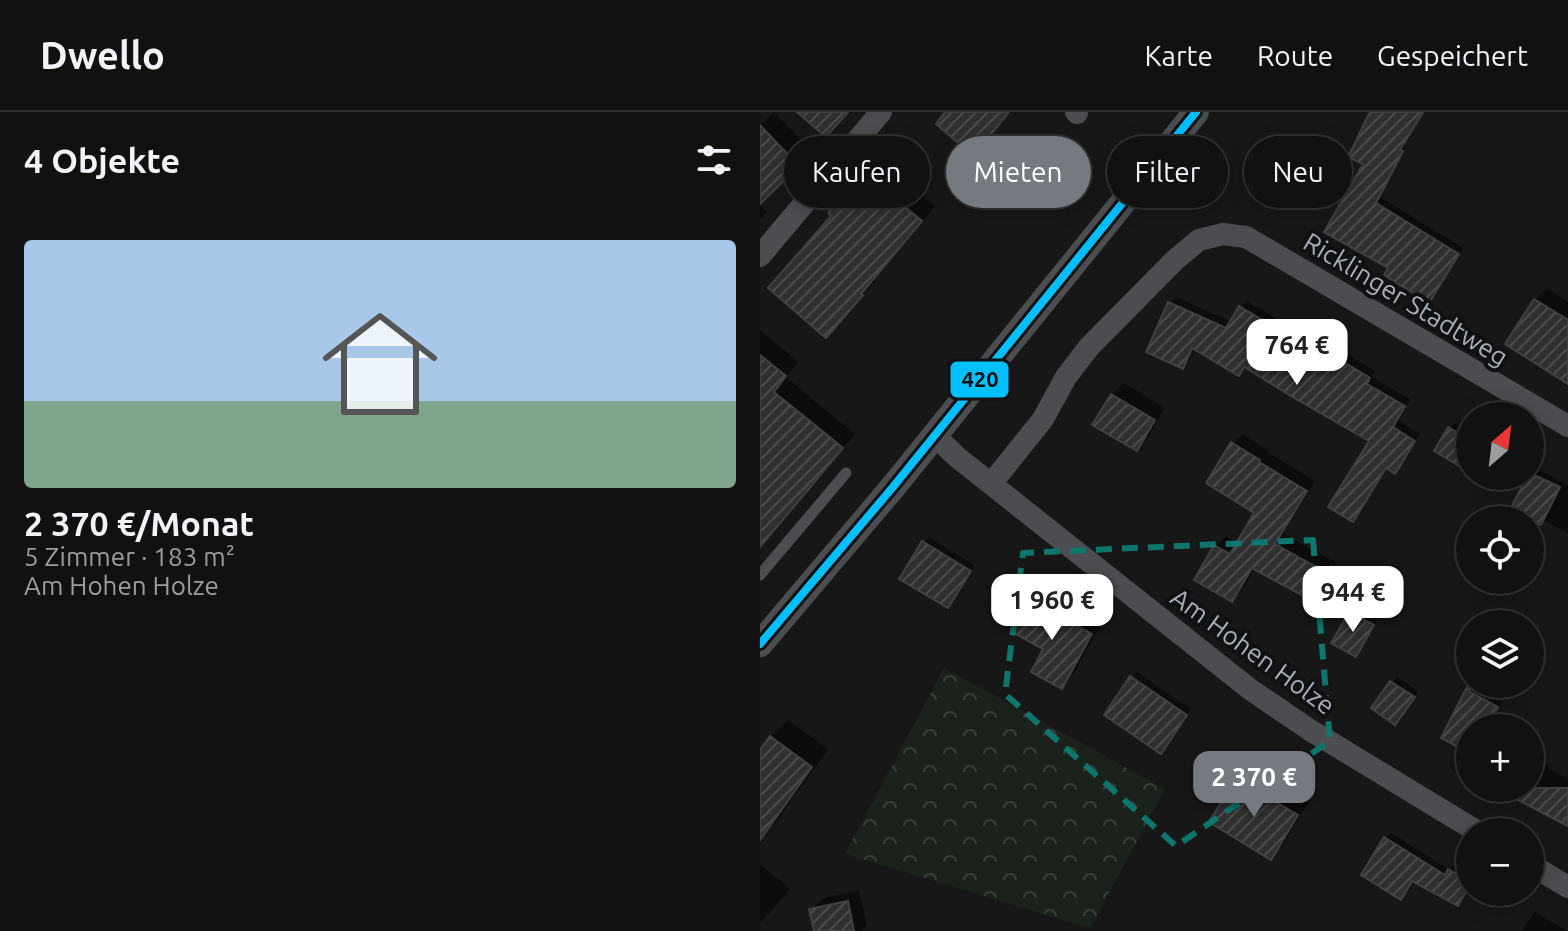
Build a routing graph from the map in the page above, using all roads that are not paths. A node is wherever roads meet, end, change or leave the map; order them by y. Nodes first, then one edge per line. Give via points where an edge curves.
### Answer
1 (881, 112) edge
2 (1196, 112) edge
3 (760, 256) edge
4 (1568, 426) edge
5 (935, 436) junction
6 (846, 473) dead end
7 (991, 484) junction
8 (760, 575) edge
9 (760, 644) edge
10 (1456, 819) edge
11 (1544, 872) edge
12 (1568, 887) edge

1 - 3 street
2 - 5 street
4 - 7 street, Ricklinger Stadtweg via 1246,237 1223,234 1199,240 1175,260 1089,347 1043,419
5 - 7 street, Am Hohen Holze
5 - 9 street
6 - 8 lane
7 - 10 street, Am Hohen Holze via 1251,690
11 - 12 street

